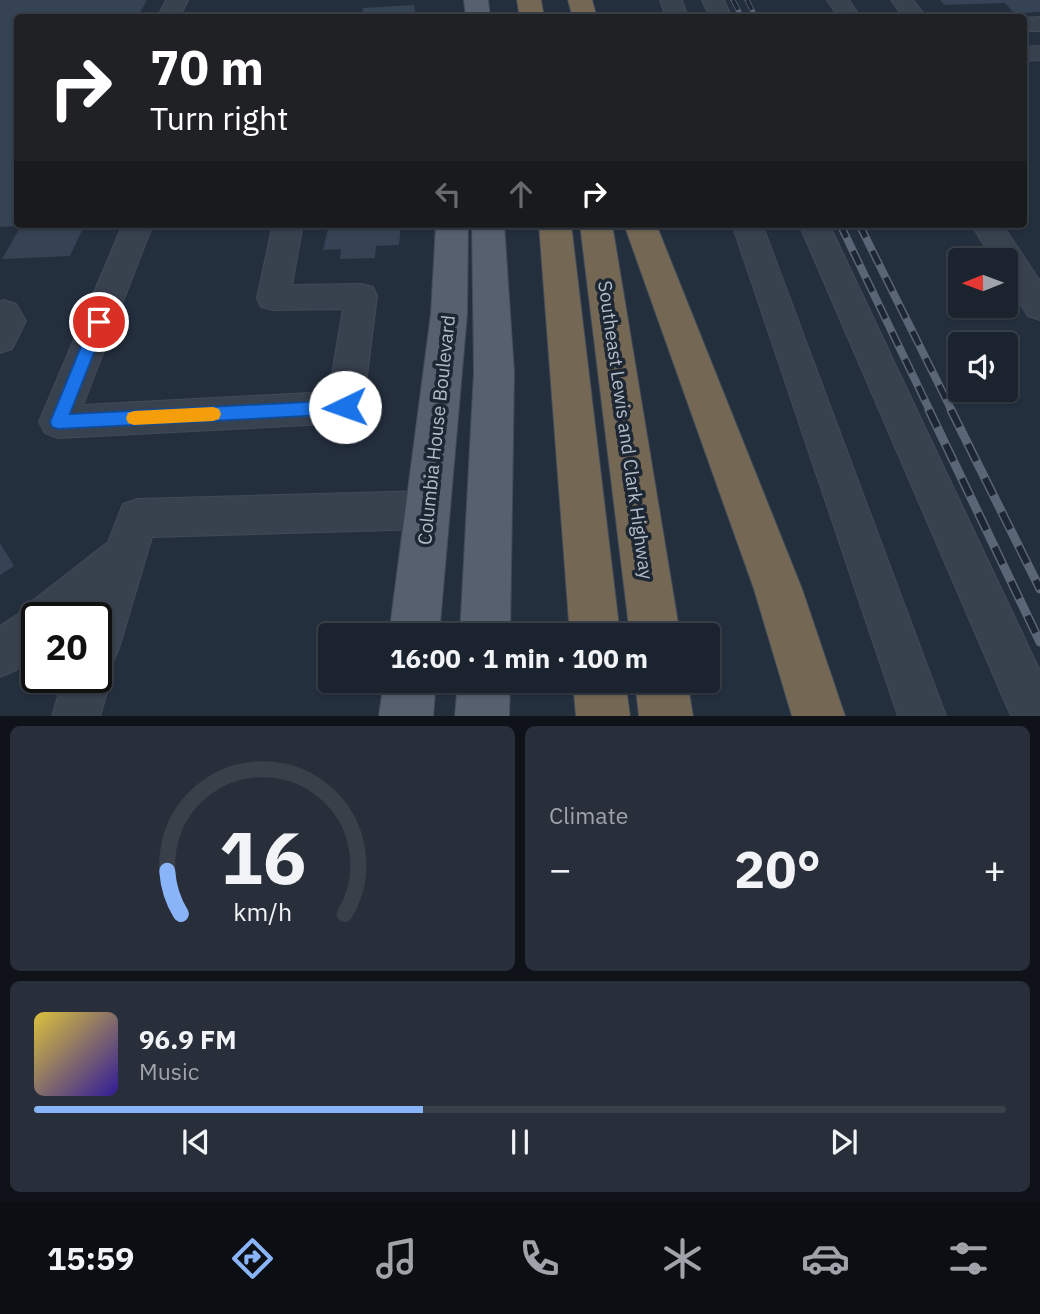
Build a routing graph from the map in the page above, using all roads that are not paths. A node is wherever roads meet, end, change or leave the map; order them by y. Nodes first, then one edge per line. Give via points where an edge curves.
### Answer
1 (902, 0) edge
2 (913, 14) edge
3 (136, 228) edge
4 (288, 228) edge
5 (452, 228) edge
6 (488, 228) edge
7 (555, 228) edge
8 (597, 228) edge
9 (642, 228) edge
10 (748, 228) edge
11 (816, 228) edge
12 (989, 228) edge
13 (1040, 307) edge
14 (0, 314) edge
15 (0, 339) edge
16 (427, 510) junction
17 (124, 556) junction
18 (67, 602) edge
19 (110, 602) edge
20 (415, 623) edge
21 (485, 623) edge
22 (594, 623) edge
23 (653, 623) edge
24 (83, 693) edge
25 (409, 693) edge
26 (483, 693) edge
27 (600, 693) edge
28 (663, 693) edge
29 (76, 716) edge
30 (406, 716) edge
31 (482, 716) edge
32 (603, 716) edge
33 (666, 716) edge
34 (819, 716) edge
35 (922, 716) edge
36 (1036, 716) edge

1 - 2 street
3 - 4 street via 58,422 345,407 361,296 273,298
5 - 16 main road, Columbia House Boulevard via 449,314
6 - 21 main road via 494,372
7 - 22 highway
8 - 23 highway, Southeast Lewis and Clark Highway
9 - 34 highway via 778,589
10 - 35 street
11 - 36 street
12 - 13 street
14 - 15 street via 9,321
16 - 17 street via 138,518
16 - 20 main road, Columbia House Boulevard
17 - 18 street
17 - 19 street
24 - 29 street
25 - 30 main road
26 - 31 main road
27 - 32 highway
28 - 33 highway

